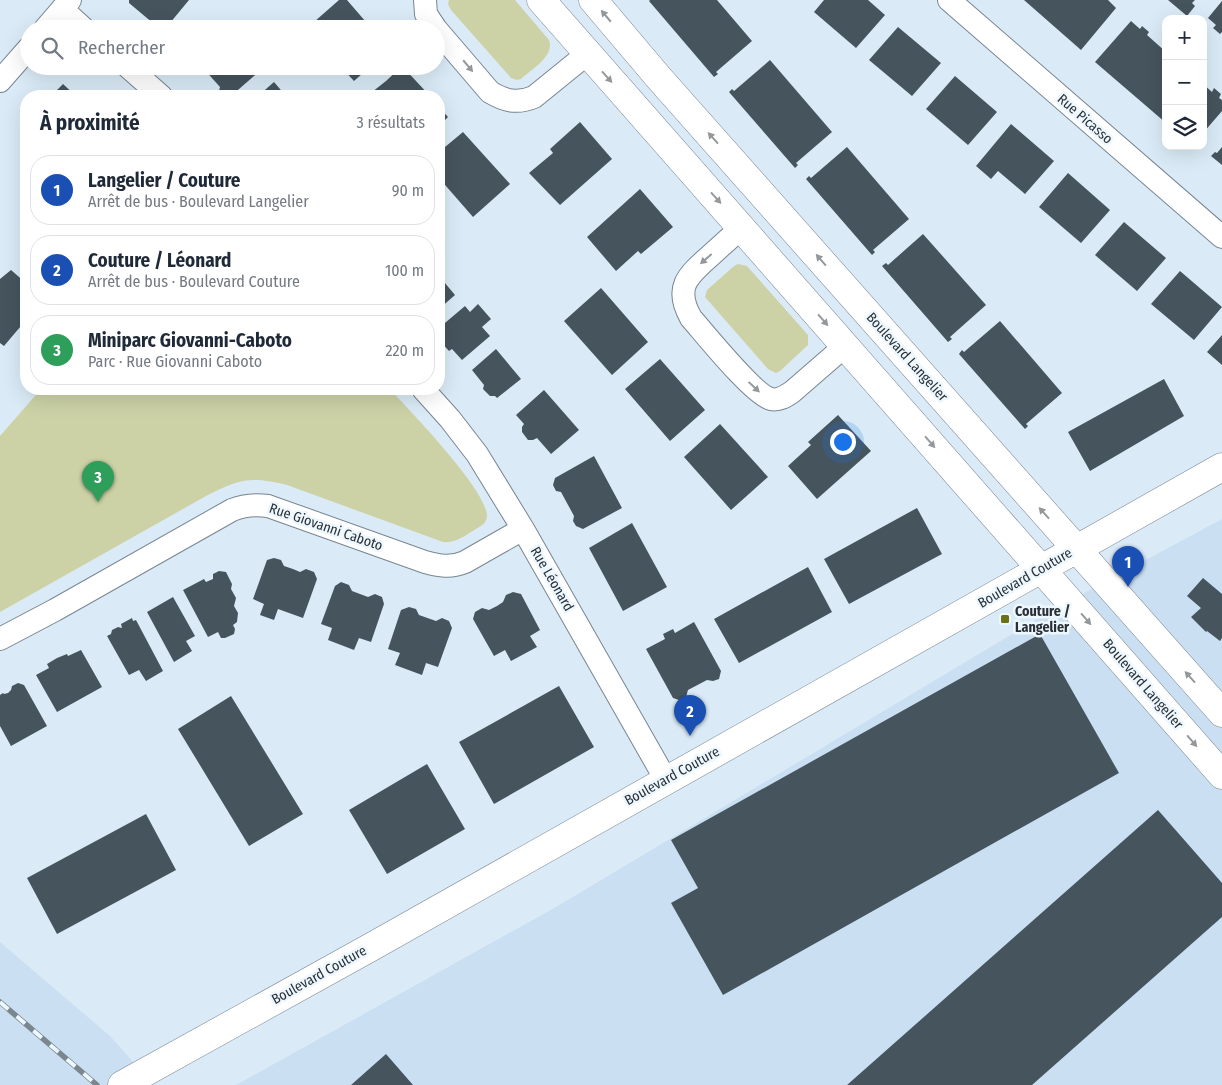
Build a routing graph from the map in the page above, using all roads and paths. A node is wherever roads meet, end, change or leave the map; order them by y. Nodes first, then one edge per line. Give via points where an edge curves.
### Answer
1 (425, 0) edge
2 (541, 0) edge
3 (593, 0) edge
4 (949, 0) edge
5 (66, 5) edge
6 (53, 20) edge
7 (77, 20) edge
8 (430, 20) edge
9 (445, 40) edge
10 (587, 54) junction
11 (20, 58) edge
12 (137, 75) edge
13 (0, 81) edge
14 (154, 90) edge
15 (742, 227) junction
16 (1222, 237) edge
17 (845, 346) junction
18 (428, 395) edge
19 (1222, 467) edge
20 (524, 529) junction
21 (1076, 549) junction
22 (1042, 569) junction
23 (0, 639) edge
24 (1222, 713) edge
25 (1222, 775) edge
26 (666, 780) junction
27 (122, 1085) edge

1 - 8 street
2 - 10 main road, Boulevard Langelier
21 -> 3 main road, Boulevard Langelier
4 - 16 street, Rue Picasso
5 - 6 street
5 - 7 street
9 -> 10 street via 490,92 512,102 534,97
10 -> 15 main road, Boulevard Langelier
11 - 13 street
12 - 14 street
15 -> 17 main road, Boulevard Langelier
15 -> 17 street via 691,272 683,294 684,307 691,318 749,383 771,399 783,398 792,392
17 -> 22 main road, Boulevard Langelier
18 - 20 street, Rue Léonard via 477,454
19 - 21 main road, Boulevard Couture
20 - 23 street, Rue Giovanni Caboto via 465,562 446,566 268,506 243,506
20 - 26 street, Rue Léonard
21 - 22 main road, Boulevard Couture
24 -> 21 main road, Boulevard Langelier
22 -> 25 main road, Boulevard Langelier
22 - 26 main road, Boulevard Couture
26 - 27 main road, Boulevard Couture

